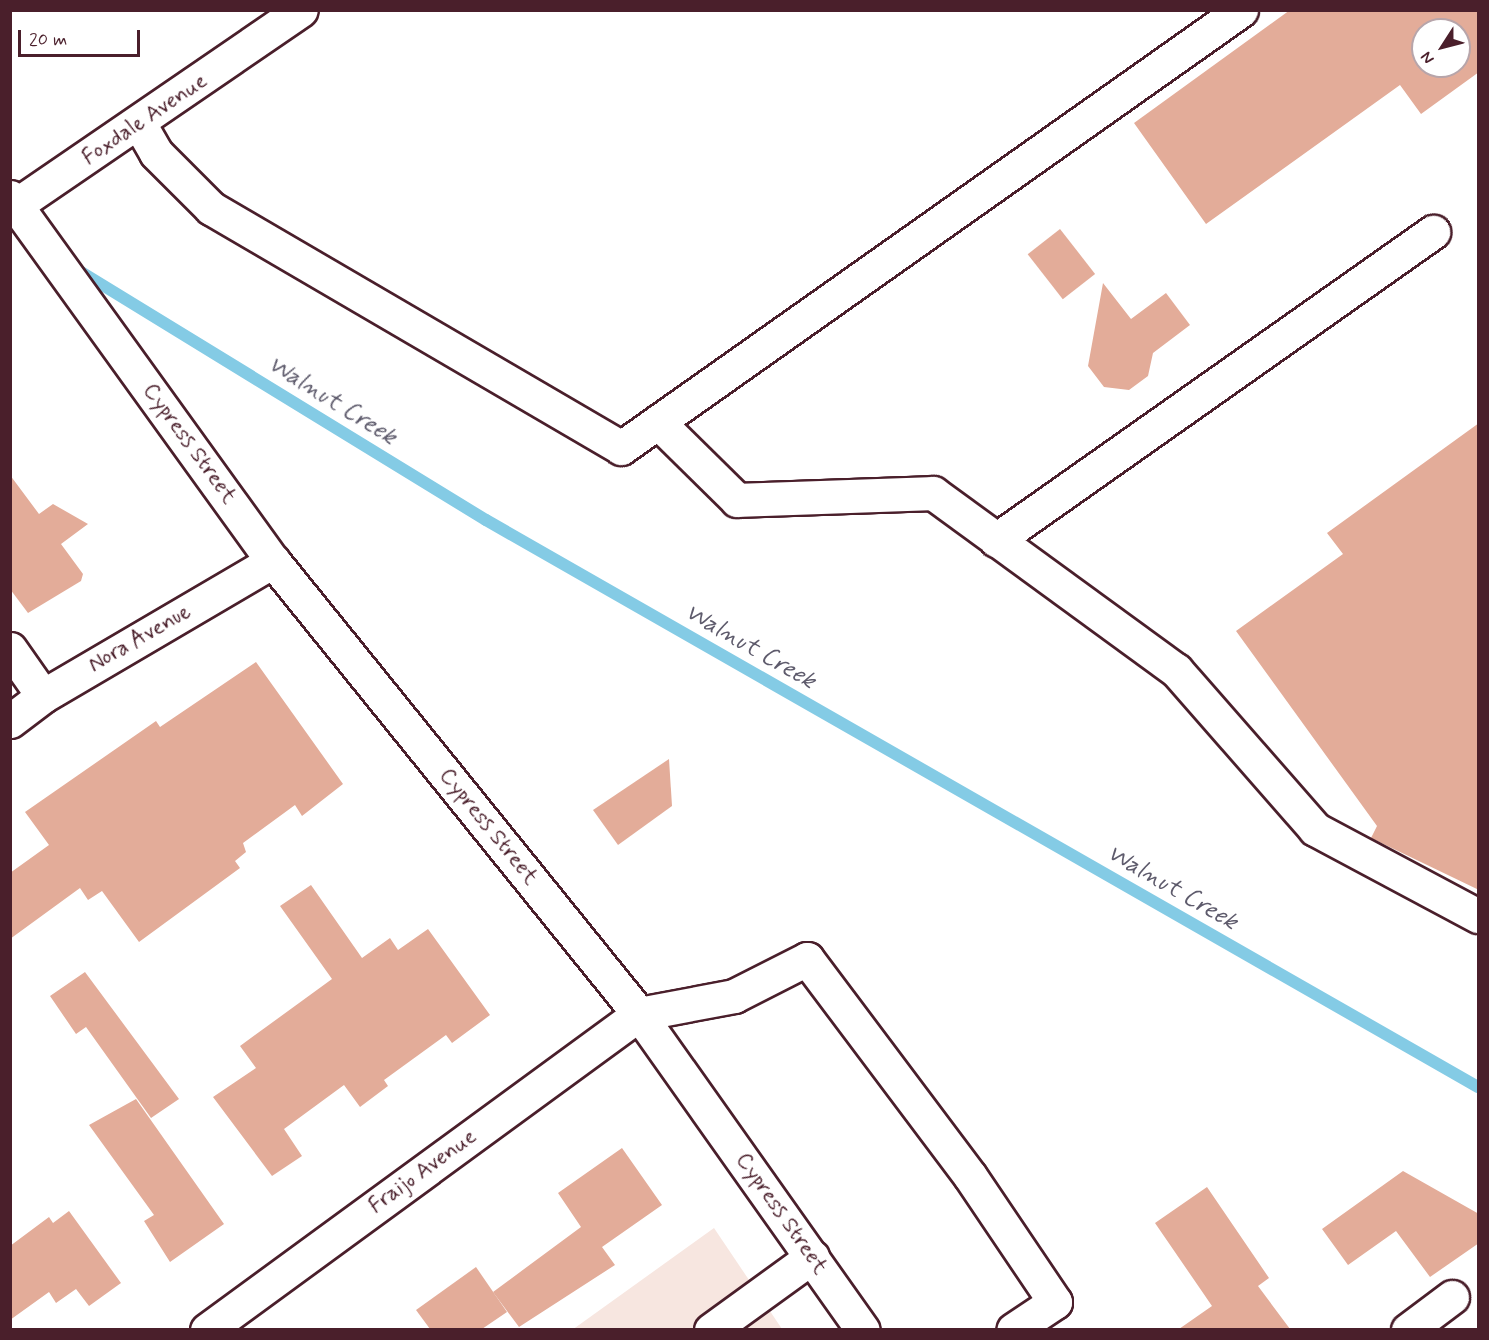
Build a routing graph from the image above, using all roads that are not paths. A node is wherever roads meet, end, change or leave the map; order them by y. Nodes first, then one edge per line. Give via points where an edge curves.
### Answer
1 (301, 10) edge
2 (1241, 10) edge
3 (140, 125) junction
4 (17, 200) edge
5 (1433, 232) dead end
6 (658, 422) junction
7 (996, 540) junction
8 (273, 561) junction
9 (10, 649) edge
10 (43, 696) junction
11 (10, 721) edge
12 (1479, 916) edge
13 (639, 1014) junction
14 (812, 1257) junction
15 (1452, 1298) dead end
16 (207, 1329) edge
17 (711, 1329) edge
18 (863, 1329) edge
19 (1013, 1329) edge
20 (1408, 1329) edge

1 - 3 street, Foxdale Avenue
2 - 6 street
3 - 4 street, Foxdale Avenue
3 - 6 street via 156,153 211,208 621,448
4 - 8 street, Cypress Street
5 - 7 street
6 - 7 street via 737,500 933,493
7 - 12 street via 1176,670 1315,829
8 - 10 street, Nora Avenue
8 - 13 street, Cypress Street
9 - 10 street
10 - 11 street, Nora Avenue
13 - 14 street, Cypress Street
13 - 16 street, Fraijo Avenue
13 - 19 street via 734,996 807,959 970,1176 1054,1302
14 - 17 street
14 - 18 street, Cypress Street
15 - 20 street

